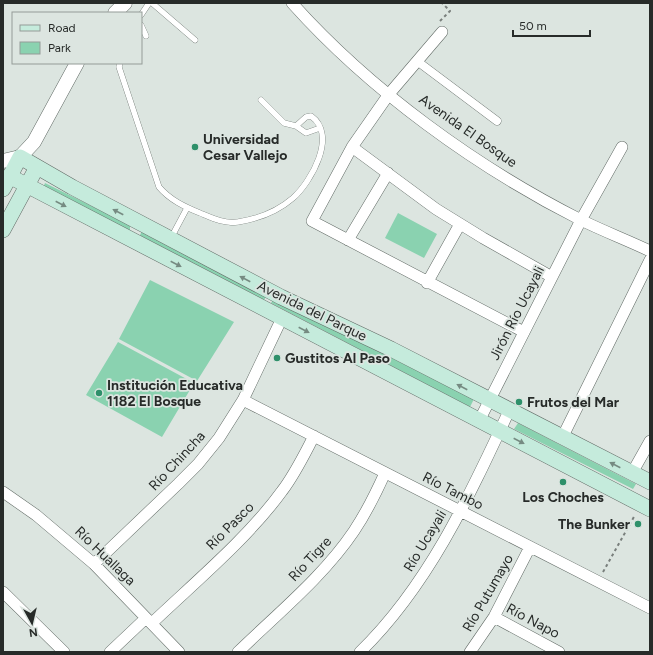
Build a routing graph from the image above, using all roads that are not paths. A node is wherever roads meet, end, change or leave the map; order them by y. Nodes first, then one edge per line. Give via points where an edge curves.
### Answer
1 (125, 3) edge
2 (151, 3) edge
3 (292, 3) edge
4 (117, 12) edge
5 (142, 14) edge
6 (142, 27) edge
7 (146, 36) dead end
8 (438, 36) road end
9 (195, 40) dead end
10 (417, 62) junction
11 (76, 64) edge
12 (120, 64) edge
13 (390, 94) junction
14 (261, 100) dead end
15 (497, 121) dead end
16 (296, 126) junction
17 (320, 128) junction
18 (34, 142) junction
19 (352, 147) junction
20 (622, 147) dead end
21 (20, 157) junction
22 (3, 161) edge
23 (37, 167) junction
24 (388, 173) junction
25 (5, 179) edge
26 (26, 186) junction
27 (187, 208) junction
28 (581, 220) junction
29 (138, 222) junction
30 (460, 224) junction
31 (3, 230) edge
32 (170, 239) junction
33 (129, 240) junction
34 (348, 240) junction
35 (650, 251) edge
36 (650, 260) edge
37 (552, 277) junction
38 (427, 282) junction
39 (282, 318) junction
40 (524, 332) junction
41 (243, 400) junction
42 (489, 401) junction
43 (509, 411) junction
44 (479, 420) junction
45 (500, 431) junction
46 (314, 436) junction
47 (562, 438) junction
48 (650, 441) edge
49 (385, 473) junction
50 (632, 473) junction
51 (650, 482) edge
52 (3, 492) edge
53 (650, 509) edge
54 (460, 511) junction
55 (530, 547) junction
56 (94, 564) junction
57 (3, 592) edge
58 (650, 608) edge
59 (494, 617) junction
60 (149, 620) junction
61 (64, 652) edge
62 (110, 652) edge
63 (179, 652) edge
64 (238, 652) edge
65 (360, 652) edge
66 (470, 652) edge
67 (559, 652) edge

1 - 4 street
2 - 5 lane
2 - 9 lane
3 - 13 street, Avenida El Bosque via 315,29
6 - 7 lane
8 - 10 street
10 - 13 street
10 - 15 street
11 - 18 street
12 - 27 lane via 159,187 166,195
13 - 19 street
13 - 28 street, Avenida El Bosque via 490,167
14 - 16 lane via 284,123
16 - 17 lane via 306,132
16 - 17 lane via 311,116
17 - 27 lane via 322,146 309,179 293,198 276,210 237,222 222,221
18 - 21 street
18 - 23 street
19 - 24 street
19 - 34 street via 312,221
20 - 28 street, Jirón Río Ucayali
21 - 22 street
21 - 23 main road, Avenida del Parque
21 - 25 main road
23 - 26 main road
29 -> 23 main road, Avenida del Parque
24 - 30 street
24 - 34 street
25 - 26 main road
26 - 31 main road
26 -> 33 main road, Avenida del Parque
27 - 32 lane
28 - 35 street, Avenida El Bosque
28 - 37 street, Jirón Río Ucayali
29 - 32 main road, Avenida del Parque
29 - 33 main road
30 - 37 street
30 - 38 street
42 -> 32 main road, Avenida del Parque
33 -> 39 main road, Avenida del Parque
34 - 38 street
36 - 47 street
37 - 40 street, Jirón Río Ucayali
38 - 40 street
39 - 41 street, Río Chincha
39 -> 44 main road, Avenida del Parque
40 - 42 street, Jirón Río Ucayali
41 - 46 street, Río Tambo
41 - 56 street, Río Chincha via 219,438 198,464
42 - 43 main road, Avenida del Parque
42 - 44 street, Jirón Río Ucayali
43 - 45 street, Río Ucayali
43 - 47 main road, Avenida del Parque
44 - 45 main road, Avenida del Parque
45 -> 53 main road, Avenida del Parque
45 - 54 street, Río Ucayali
46 - 49 street, Río Tambo
46 - 60 street, Río Pasco via 286,486 259,520
50 -> 47 main road, Avenida del Parque
48 - 50 street
49 - 54 street, Río Tambo
49 - 64 street, Río Tigre via 368,508 334,557
50 - 51 main road, Avenida del Parque
52 - 56 street, Río Huallaga via 36,515
54 - 55 street, Río Tambo
54 - 65 street, Río Ucayali via 415,587 394,615
55 - 58 street, Río Tambo
55 - 59 street, Río Putumayo
56 - 60 street, Río Huallaga
57 - 61 street
59 - 66 street, Río Putumayo
59 - 67 street, Río Napo
60 - 62 street, Río Pasco
60 - 63 street, Río Huallaga

